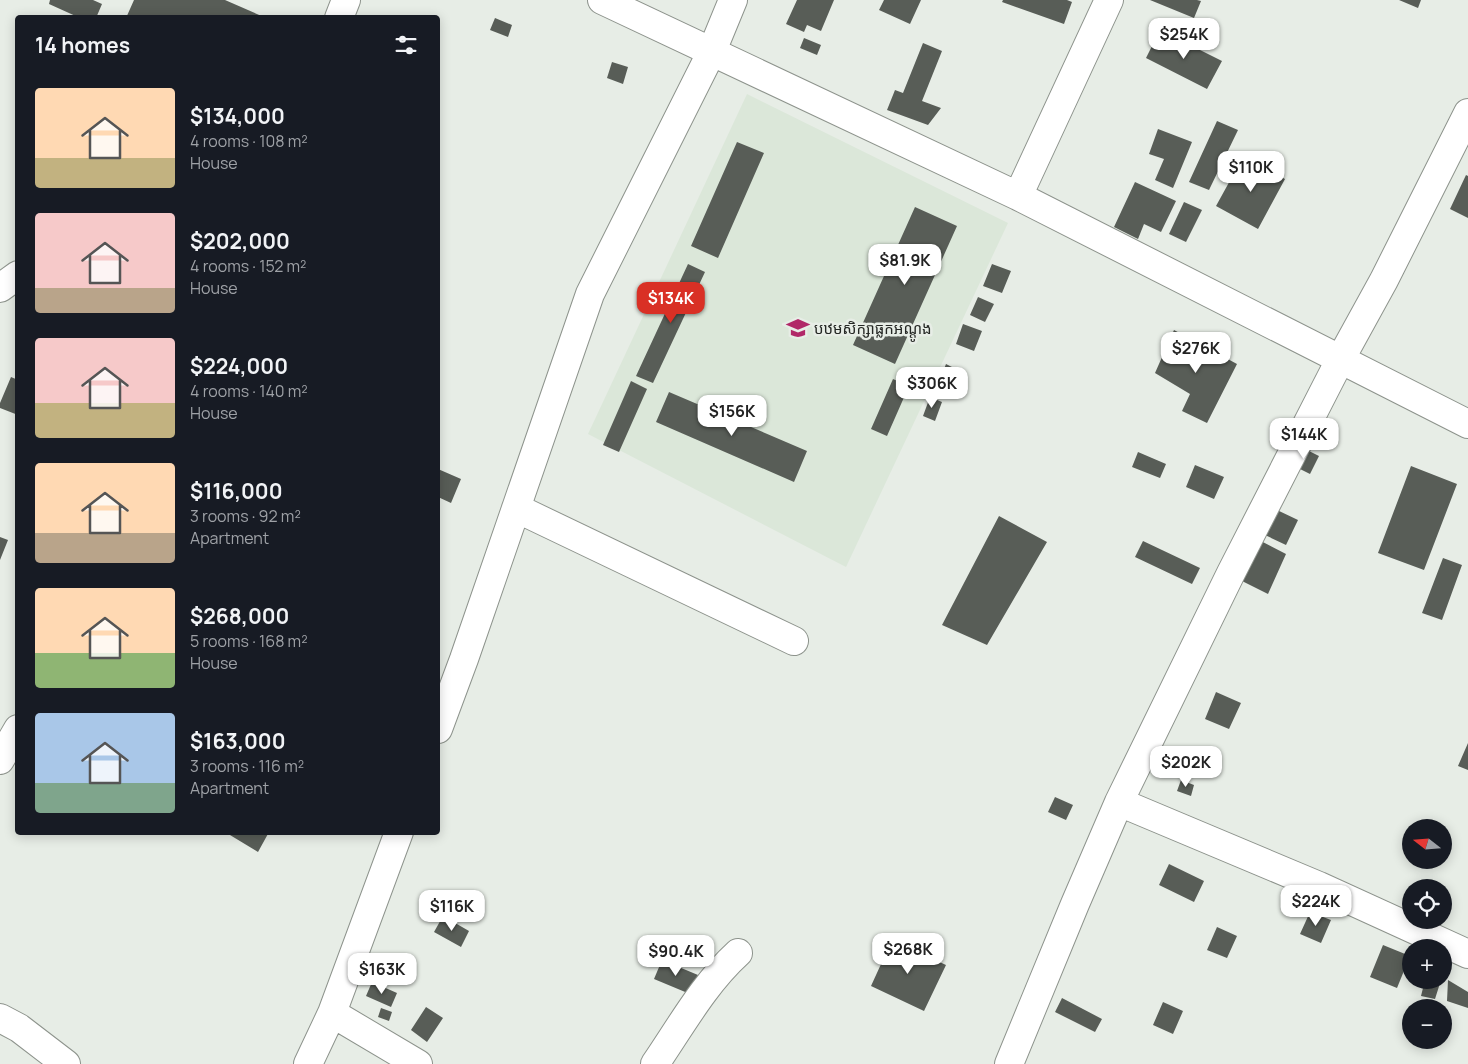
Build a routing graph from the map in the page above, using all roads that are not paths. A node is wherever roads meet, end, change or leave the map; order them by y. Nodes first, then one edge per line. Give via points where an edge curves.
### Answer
1 (346, 0) edge
2 (602, 0) edge
3 (733, 0) edge
4 (1109, 0) edge
5 (340, 15) edge
6 (712, 51) junction
7 (1468, 113) edge
8 (1018, 196) junction
9 (15, 277) edge
10 (0, 288) edge
11 (1340, 360) junction
12 (1468, 424) edge
13 (516, 508) junction
14 (794, 641) dead end
15 (440, 724) edge
16 (1119, 802) junction
17 (398, 835) edge
18 (738, 953) dead end
19 (1468, 954) edge
20 (332, 1013) junction
21 (0, 1018) edge
22 (66, 1064) edge
23 (308, 1064) edge
24 (418, 1064) edge
25 (655, 1064) edge
26 (1010, 1064) edge

1 - 5 street
2 - 6 street
3 - 6 street
4 - 8 street
6 - 8 street
6 - 13 street via 590,294
7 - 11 street
8 - 11 street
9 - 10 street
11 - 12 street
11 - 16 street via 1230,573
13 - 14 street
13 - 15 street
16 - 19 street
16 - 26 street
17 - 20 street
18 - 25 street via 710,983
20 - 23 street
20 - 24 street
21 - 22 street via 19,1028

